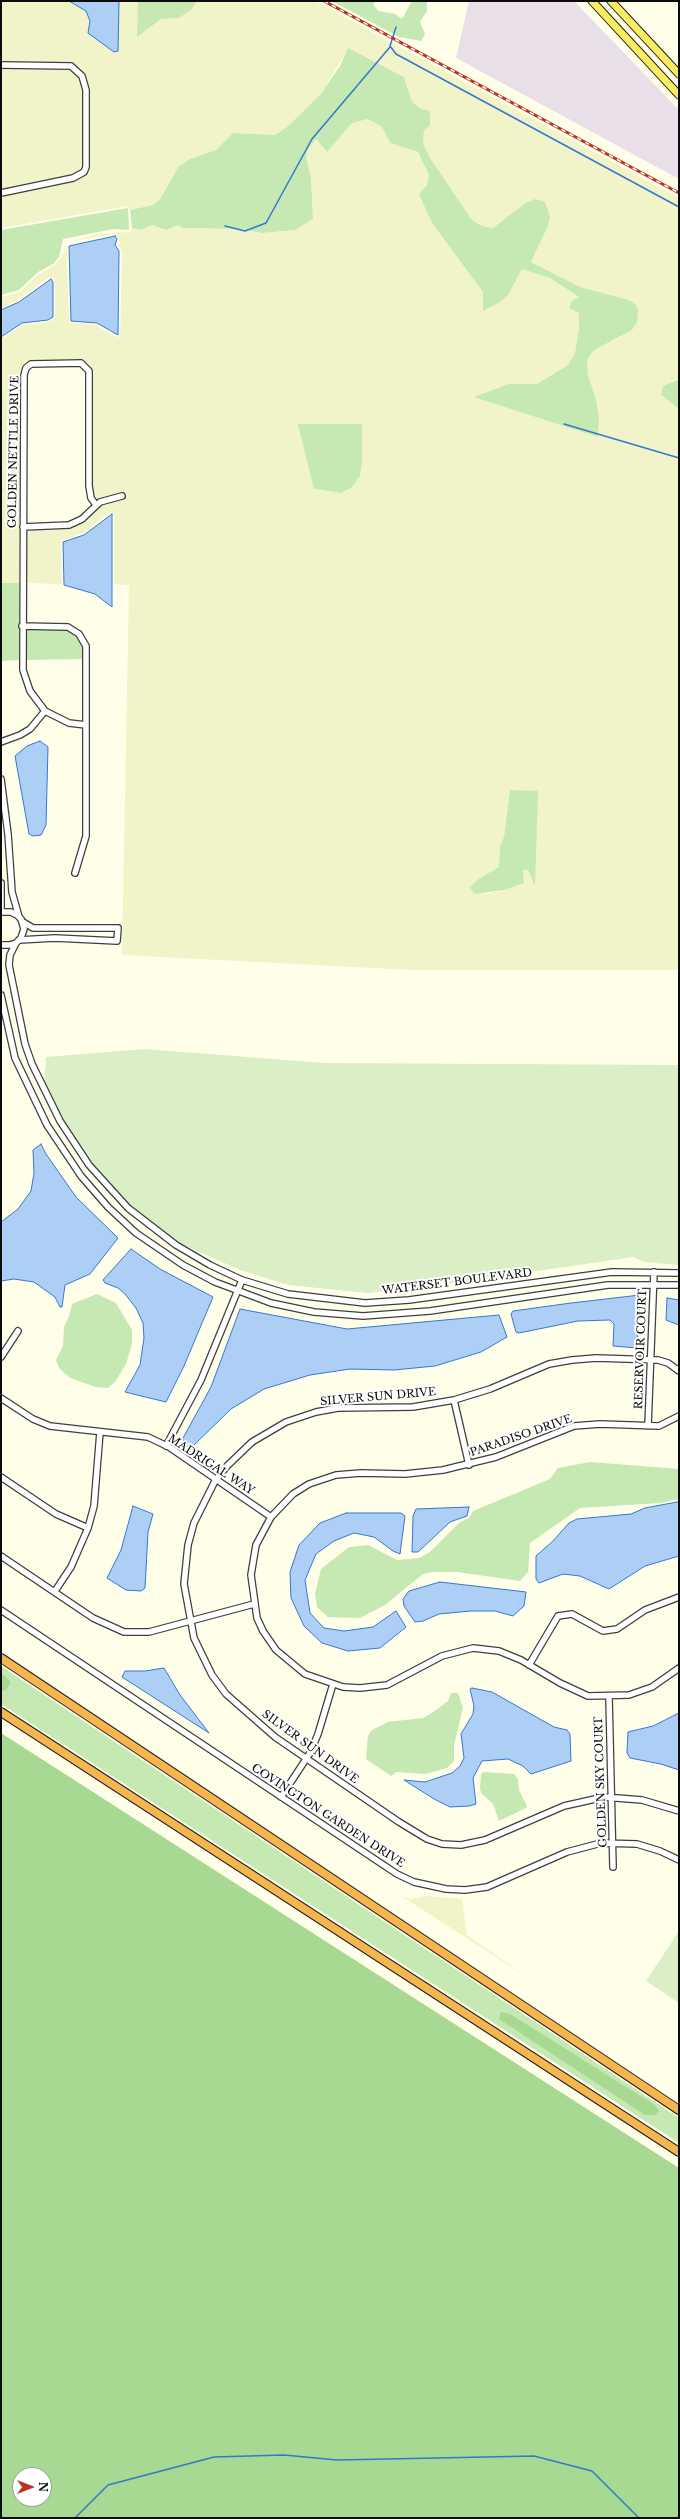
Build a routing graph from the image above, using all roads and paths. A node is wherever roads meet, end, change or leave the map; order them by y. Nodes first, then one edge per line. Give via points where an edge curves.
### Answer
1 (592, 1) edge
2 (611, 1) edge
3 (1, 65) edge
4 (679, 74) edge
5 (679, 95) edge
6 (1, 193) edge
7 (122, 496) dead end
8 (96, 505) junction
9 (23, 527) junction
10 (22, 626) junction
11 (46, 711) junction
12 (86, 725) junction
13 (1, 742) edge
14 (1, 780) edge
15 (75, 873) dead end
16 (1, 883) edge
17 (1, 908) edge
18 (1, 912) edge
19 (19, 917) junction
20 (22, 922) junction
21 (18, 941) junction
22 (1, 945) edge
23 (1, 995) edge
24 (654, 1272) junction
25 (679, 1273) edge
26 (242, 1280) junction
27 (654, 1283) junction
28 (679, 1285) edge
29 (237, 1291) junction
30 (18, 1331) dead end
31 (1, 1357) edge
32 (651, 1360) junction
33 (679, 1371) edge
34 (1, 1398) edge
35 (454, 1400) junction
36 (679, 1416) edge
37 (648, 1426) junction
38 (100, 1432) junction
39 (166, 1446) junction
40 (469, 1465) junction
41 (1, 1477) edge
42 (215, 1481) junction
43 (271, 1517) junction
44 (88, 1528) junction
45 (1, 1556) edge
46 (55, 1591) junction
47 (679, 1597) edge
48 (254, 1604) junction
49 (1, 1610) edge
50 (189, 1621) junction
51 (1, 1658) edge
52 (529, 1665) junction
53 (679, 1668) edge
54 (333, 1684) junction
55 (609, 1697) junction
56 (1, 1712) edge
57 (306, 1758) junction
58 (281, 1797) junction
59 (612, 1797) junction
60 (679, 1811) edge
61 (614, 1842) junction
62 (679, 1860) edge
63 (613, 1867) dead end
64 (679, 2110) edge
65 (679, 2152) edge

1 - 5 main road
2 - 4 main road
3 - 6 street via 71,66 82,76 86,90 84,172 74,178
7 - 8 street via 110,498
8 - 9 street via 82,519 69,525
8 - 9 street, GOLDEN NETTLE DRIVE via 91,498 89,486 89,371 81,363 31,364 26,368 24,376
9 - 10 street, GOLDEN NETTLE DRIVE
10 - 11 street, GOLDEN NETTLE DRIVE via 24,678 33,696
10 - 12 street via 68,627 82,637 87,653
11 - 12 street via 69,723
11 - 13 street via 30,729
12 - 15 street via 86,836
14 - 19 street via 12,892
16 - 17 street
18 - 19 street via 11,912
19 - 20 street
20 - 21 street, WATERSET BOULEVARD via 23,932
20 - 21 street via 33,928 118,928 117,942 55,938
21 - 22 street
21 - 26 street, WATERSET BOULEVARD via 10,955 9,965 24,1044 44,1089 75,1146 109,1190 150,1226 176,1245
23 - 29 street via 15,1058 47,1125 81,1176 108,1207 136,1233 183,1265
24 - 25 street, WATERSET BOULEVARD
24 - 26 street, WATERSET BOULEVARD via 612,1272 409,1300 365,1303 311,1298 260,1287
24 - 27 street, RESERVOIR COURT
26 - 29 street
27 - 28 street
27 - 29 street via 608,1285 387,1316 314,1312 271,1303
27 - 32 street, RESERVOIR COURT
29 - 39 street via 201,1380
30 - 31 street
32 - 33 street via 668,1362
32 - 35 street, SILVER SUN DRIVE via 596,1358 549,1364 490,1389
32 - 37 street, RESERVOIR COURT
34 - 38 street, MADRIGAL WAY via 33,1419 50,1426
35 - 40 street
35 - 42 street, SILVER SUN DRIVE via 413,1407 360,1407 316,1412 286,1422 252,1442
36 - 37 street, PARADISO DRIVE via 667,1424
37 - 40 street, PARADISO DRIVE via 574,1426 516,1450
38 - 39 street, MADRIGAL WAY via 148,1437
38 - 44 street via 94,1506
39 - 42 street, MADRIGAL WAY
40 - 43 street, PARADISO DRIVE via 405,1474 336,1475 309,1484 293,1494
41 - 44 street via 56,1514
42 - 43 street, MADRIGAL WAY
42 - 50 street, SILVER SUN DRIVE via 204,1501 188,1545 184,1584
43 - 48 street, PARADISO DRIVE via 262,1532 252,1560
44 - 46 street via 71,1567
45 - 46 street
46 - 50 street via 93,1618 124,1632 149,1632
47 - 52 street via 645,1610 617,1629 603,1631 572,1614 558,1616
48 - 50 street
48 - 54 street, PARADISO DRIVE via 263,1631 276,1650 305,1674
49 - 58 street, COVINGTON GARDEN DRIVE
50 - 57 street, SILVER SUN DRIVE via 200,1655 226,1694 255,1721
51 - 64 highway
52 - 54 street, PARADISO DRIVE via 499,1652 473,1648 442,1656 387,1685 360,1688
52 - 55 street, PARADISO DRIVE via 588,1696
53 - 55 street, PARADISO DRIVE via 652,1687 629,1695
54 - 57 street via 318,1734
55 - 59 street, GOLDEN SKY COURT
56 - 65 highway
57 - 58 street
57 - 59 street, SILVER SUN DRIVE via 399,1822 427,1839 442,1844 461,1845 485,1840 564,1806
58 - 61 street, COVINGTON GARDEN DRIVE via 397,1874 440,1889 465,1890 487,1886 567,1852 588,1845
59 - 60 street, SILVER SUN DRIVE via 642,1800
59 - 61 street, GOLDEN SKY COURT
61 - 62 street, COVINGTON GARDEN DRIVE via 651,1848
61 - 63 street, GOLDEN SKY COURT

